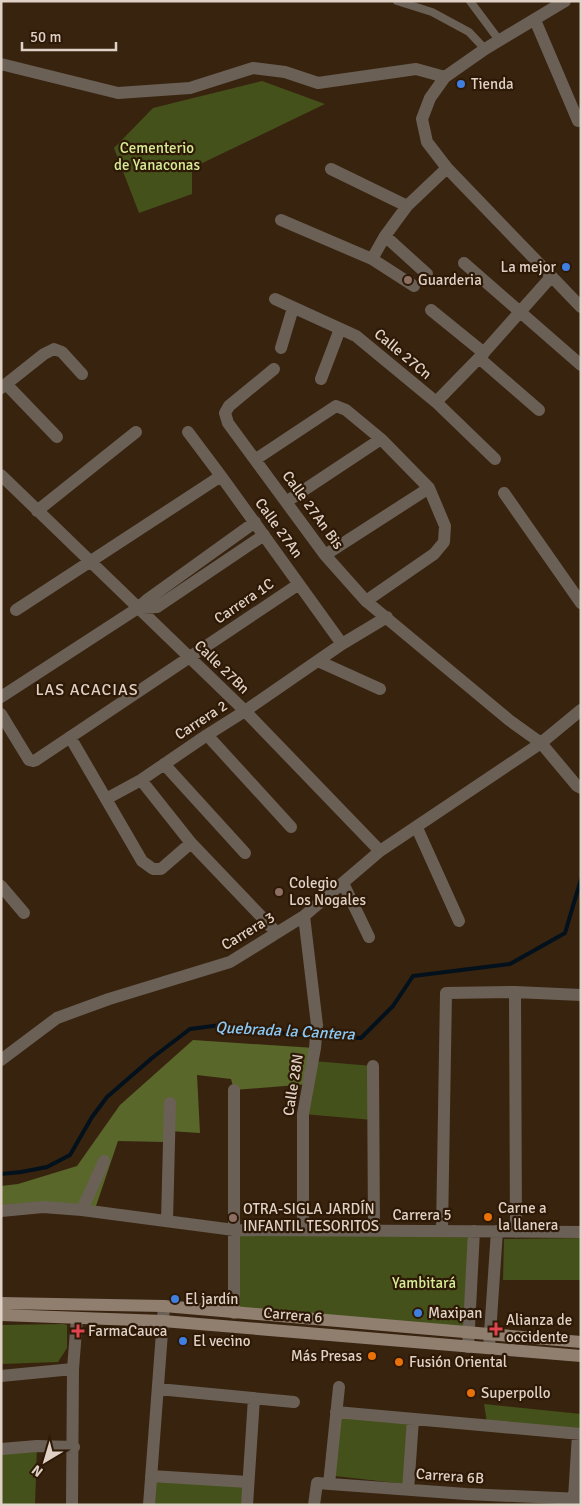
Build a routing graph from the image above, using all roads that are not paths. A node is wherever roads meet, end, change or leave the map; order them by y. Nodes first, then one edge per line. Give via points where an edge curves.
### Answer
1 (397, 1) edge
2 (470, 1) edge
3 (565, 1) edge
4 (535, 20) junction
5 (499, 40) junction
6 (485, 49) junction
7 (1, 64) edge
8 (446, 77) junction
9 (578, 121) dead end
10 (332, 168) dead end
11 (447, 168) junction
12 (407, 206) junction
13 (281, 220) dead end
14 (385, 236) junction
15 (372, 259) junction
16 (464, 263) dead end
17 (427, 274) dead end
18 (551, 277) junction
19 (414, 286) dead end
20 (275, 299) dead end
21 (581, 307) edge
22 (293, 308) junction
23 (431, 310) dead end
24 (520, 312) junction
25 (340, 329) junction
26 (281, 348) dead end
27 (481, 356) junction
28 (581, 365) edge
29 (274, 369) dead end
30 (82, 374) dead end
31 (321, 379) dead end
32 (4, 387) edge
33 (436, 402) junction
34 (539, 410) dead end
35 (136, 432) dead end
36 (188, 432) dead end
37 (57, 437) dead end
38 (381, 439) junction
39 (256, 459) junction
40 (495, 459) dead end
41 (1, 475) edge
42 (221, 476) junction
43 (428, 488) junction
44 (504, 493) dead end
45 (286, 502) junction
46 (37, 511) junction
47 (255, 522) junction
48 (264, 536) junction
49 (325, 555) junction
50 (91, 562) junction
51 (299, 584) junction
52 (366, 601) junction
53 (581, 603) edge
54 (138, 608) junction
55 (16, 610) dead end
56 (387, 617) junction
57 (342, 644) junction
58 (190, 658) junction
59 (318, 661) junction
60 (380, 689) dead end
61 (1, 697) edge
62 (581, 710) edge
63 (245, 711) junction
64 (1, 714) edge
65 (207, 735) junction
66 (70, 737) junction
67 (541, 743) junction
68 (164, 764) junction
69 (141, 780) junction
70 (581, 788) edge
71 (106, 799) junction
72 (291, 827) dead end
73 (417, 828) junction
74 (192, 843) junction
75 (380, 851) junction
76 (245, 853) dead end
77 (343, 883) junction
78 (1, 886) edge
79 (24, 913) dead end
80 (304, 916) junction
81 (459, 921) dead end
82 (277, 933) junction
83 (369, 937) dead end
84 (516, 992) junction
85 (581, 995) edge
86 (1, 1060) edge
87 (373, 1066) dead end
88 (234, 1090) dead end
89 (170, 1103) dead end
90 (104, 1161) dead end
91 (82, 1210) junction
92 (1, 1211) edge
93 (167, 1221) junction
94 (234, 1230) junction
95 (303, 1230) junction
96 (374, 1231) junction
97 (442, 1231) junction
98 (474, 1231) junction
99 (497, 1231) junction
100 (516, 1232) junction
101 (581, 1232) edge
102 (1, 1303) edge
103 (164, 1306) junction
104 (234, 1312) junction
105 (1, 1315) edge
106 (77, 1318) junction
107 (163, 1321) junction
108 (468, 1333) junction
109 (490, 1335) junction
110 (581, 1342) edge
111 (468, 1347) junction
112 (489, 1348) junction
113 (581, 1356) edge
114 (74, 1368) junction
115 (1, 1376) edge
116 (339, 1387) dead end
117 (158, 1389) junction
118 (254, 1398) junction
119 (294, 1402) dead end
120 (336, 1412) junction
121 (413, 1419) junction
122 (579, 1434) edge
123 (74, 1448) junction
124 (1, 1449) edge
125 (152, 1476) junction
126 (248, 1482) junction
127 (323, 1484) junction
128 (408, 1490) junction
129 (466, 1499) edge
130 (577, 1499) edge
131 (72, 1505) edge
132 (149, 1505) edge
133 (247, 1505) edge
134 (314, 1505) edge

1 - 6 lane via 432,12 469,32
2 - 5 lane
3 - 4 street
4 - 5 street
4 - 9 street
5 - 6 street
6 - 8 street
7 - 8 street via 118,93 190,88 253,68 285,72 318,83 416,69
8 - 11 street via 430,98 422,119 427,142
10 - 12 street
11 - 12 street
11 - 18 street
12 - 14 street
13 - 15 street
14 - 15 street
14 - 17 street
15 - 19 street
16 - 24 street
18 - 21 street
18 - 24 street
20 - 22 street, Calle 27Cn
22 - 25 street, Calle 27Cn
22 - 26 street
23 - 27 street
24 - 27 street
24 - 28 street
25 - 31 street
25 - 33 street, Calle 27Cn via 356,336
27 - 33 street
27 - 34 street
29 - 39 street, Calle 27An Bis via 229,406 225,414 228,424
30 - 32 street via 62,352 54,349
32 - 37 street
33 - 40 street, Calle 27Cn
35 - 46 street
36 - 42 street, Calle 27An
38 - 39 street via 346,410 336,406
38 - 43 street
38 - 45 street
39 - 45 street, Calle 27An Bis
41 - 46 street
42 - 47 street, Calle 27An
42 - 50 street
43 - 49 street
43 - 52 street via 445,526 444,542 434,554
44 - 53 street
45 - 49 street, Calle 27An Bis
46 - 50 street, Calle 27Bn
47 - 48 street, Calle 27An
47 - 54 street
48 - 51 street, Calle 27An
48 - 54 street via 157,607
49 - 52 street, Calle 27An Bis
50 - 54 street, Calle 27Bn
50 - 55 street
51 - 57 street, Calle 27An
51 - 58 street, Carrera 1C
52 - 56 street, Calle 27An Bis
54 - 58 street, Calle 27Bn
54 - 61 street
56 - 57 street, Carrera 2
56 - 67 street
57 - 59 street, Carrera 2
58 - 63 street, Calle 27Bn
58 - 66 street, Carrera 1C
59 - 60 street
59 - 63 street, Carrera 2
62 - 67 street, Carrera 3
63 - 65 street, Carrera 2
63 - 75 street, Calle 27Bn
64 - 66 street, Carrera 1C via 29,760 33,761
65 - 68 street, Carrera 2
65 - 72 street
66 - 71 street
67 - 70 street
67 - 73 street, Carrera 3
68 - 69 street, Carrera 2
68 - 76 street
69 - 71 street, Carrera 2
69 - 74 street
71 - 74 street via 142,861 153,869 161,870
73 - 75 street, Carrera 3
73 - 81 street
74 - 82 street
75 - 77 street, Carrera 3
77 - 80 street, Carrera 3
77 - 83 street
78 - 79 street
80 - 82 street, Carrera 3
80 - 95 street, Calle 28N via 317,1025 303,1114
82 - 86 street, Carrera 3 via 230,962 57,1018
84 - 85 street
84 - 97 street via 446,993
84 - 100 street
87 - 96 street
88 - 94 street
89 - 93 street
90 - 91 street
91 - 92 street, Carrera 5 via 43,1207
91 - 93 street, Carrera 5
93 - 94 street, Carrera 5
94 - 95 street, Carrera 5
94 - 104 street
95 - 96 street, Carrera 5
96 - 97 street, Carrera 5
97 - 98 street, Carrera 5
98 - 99 street, Carrera 5
98 - 108 street
99 - 100 street, Carrera 5
99 - 109 street
100 - 101 street, Carrera 5
102 - 103 main road, Carrera 6
103 - 104 main road, Carrera 6
103 - 107 street
104 - 108 main road, Carrera 6
105 - 106 main road, Carrera 6
106 - 107 main road, Carrera 6
106 - 114 street
107 - 111 main road, Carrera 6
107 - 117 street
108 - 109 main road, Carrera 6
108 - 111 street
109 - 110 main road, Carrera 6
109 - 112 street
111 - 112 main road, Carrera 6
112 - 113 main road, Carrera 6
114 - 115 street
114 - 123 street
116 - 120 street
117 - 118 street
117 - 125 street
118 - 119 street
118 - 126 street
120 - 121 street
120 - 127 street
121 - 122 street
121 - 128 street
122 - 130 street
123 - 124 street via 37,1446
123 - 131 street
125 - 126 street
125 - 132 street
126 - 133 street
127 - 128 street, Carrera 6B
127 - 134 street
128 - 129 street, Carrera 6B
129 - 130 street, Carrera 6B

